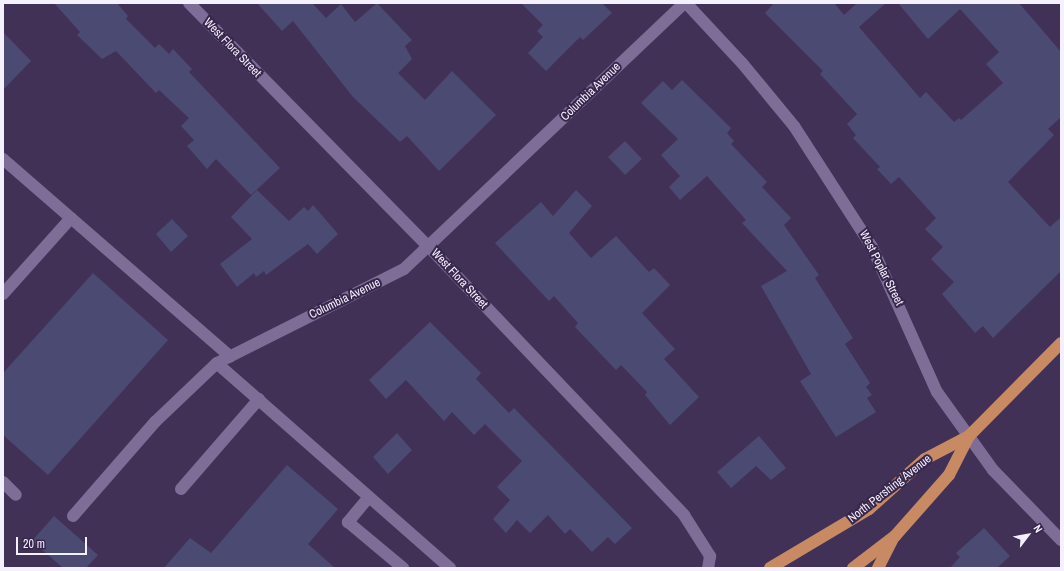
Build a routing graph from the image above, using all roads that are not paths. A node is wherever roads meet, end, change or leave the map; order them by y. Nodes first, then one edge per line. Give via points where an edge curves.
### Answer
1 (189, 3) edge
2 (685, 3) edge
3 (3, 159) edge
4 (71, 218) junction
5 (429, 247) junction
6 (3, 294) edge
7 (1061, 343) edge
8 (230, 356) junction
9 (217, 363) junction
10 (258, 399) junction
11 (969, 436) junction
12 (3, 482) edge
13 (181, 489) dead end
14 (16, 495) dead end
15 (369, 497) junction
16 (73, 516) dead end
17 (895, 536) junction
18 (1061, 540) edge
19 (403, 568) edge
20 (450, 568) edge
21 (708, 568) edge
22 (770, 568) edge
23 (852, 568) edge
24 (878, 568) edge

1 - 5 street, West Flora Street via 396,217
2 - 5 street, Columbia Avenue
2 - 11 street, West Poplar Street via 789,120 842,196 899,302 937,392
3 - 4 street
4 - 6 street
4 - 8 street
5 - 8 street, Columbia Avenue via 404,269
5 - 21 street, West Flora Street via 684,515 710,556
7 - 11 main road, North Pershing Avenue
8 - 9 street, Columbia Avenue
9 - 10 street
9 - 16 street, Columbia Avenue via 155,422
10 - 13 street
10 - 15 street
11 - 17 main road, North Pershing Avenue via 949,475
11 - 18 street, West Poplar Street via 993,470
11 - 22 main road, North Pershing Avenue via 925,459 869,508
12 - 14 street
15 - 19 street via 348,522
15 - 20 street
17 - 23 main road, North Pershing Avenue
17 - 24 main road

